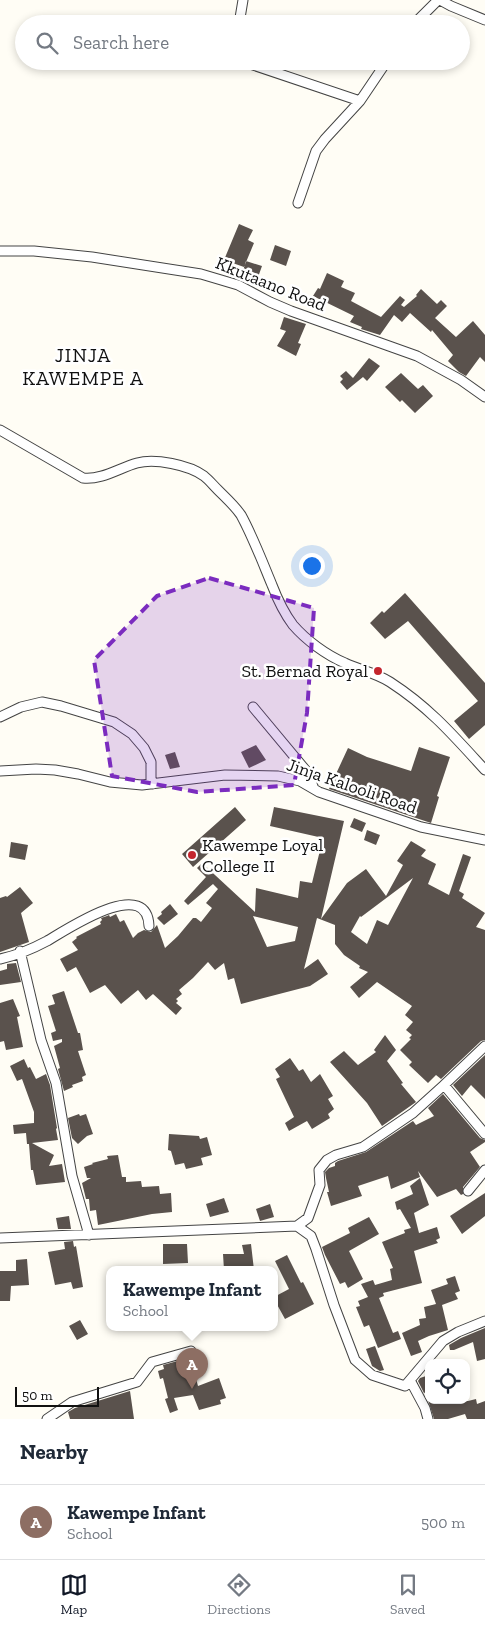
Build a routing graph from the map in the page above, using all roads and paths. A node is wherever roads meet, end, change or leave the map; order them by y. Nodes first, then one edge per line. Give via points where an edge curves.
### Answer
1 (243, 0) edge
2 (439, 0) edge
3 (240, 15) edge
4 (423, 15) edge
5 (485, 20) edge
6 (268, 70) edge
7 (381, 70) edge
8 (360, 101) junction
9 (298, 203) dead end
10 (0, 252) edge
11 (485, 397) edge
12 (0, 430) edge
13 (253, 707) dead end
14 (0, 717) edge
15 (485, 770) edge
16 (0, 771) edge
17 (153, 784) junction
18 (314, 789) junction
19 (485, 840) edge
20 (148, 926) dead end
21 (20, 951) junction
22 (0, 959) edge
23 (485, 1046) edge
24 (444, 1085) junction
25 (485, 1134) edge
26 (485, 1170) edge
27 (468, 1191) dead end
28 (297, 1226) junction
29 (89, 1235) junction
30 (0, 1238) edge
31 (485, 1322) edge
32 (191, 1351) dead end
33 (410, 1380) junction
34 (47, 1419) edge
35 (428, 1419) edge

1 - 3 street
2 - 4 street
2 - 5 street
6 - 8 street
7 - 8 street
8 - 9 street via 316,152
10 - 11 street, Kkutaano Road via 34,251 92,257 217,278 311,319 417,356
12 - 15 street via 82,478 92,479 140,462 175,464 204,476 242,515 279,602 293,624 328,654 388,681 419,702
13 - 18 street via 308,773
14 - 17 street via 42,702 114,722 132,734 144,748 151,762
16 - 17 street, Jinja Kalooli Road via 55,770 126,784
17 - 18 street, Jinja Kalooli Road via 225,774 278,776 300,781
18 - 19 street, Jinja Kalooli Road via 421,827
20 - 21 street via 144,911 138,906 116,906
21 - 22 street
21 - 29 street via 41,1040 56,1084 72,1176
23 - 24 street
24 - 25 street
24 - 28 street via 413,1113 363,1147 327,1160 319,1170 320,1185 308,1218
26 - 27 street
28 - 29 street
28 - 33 street via 311,1236 355,1360 380,1378 405,1386
29 - 30 street
31 - 33 street via 443,1341
32 - 34 street via 152,1362 137,1382 72,1402
33 - 35 street

